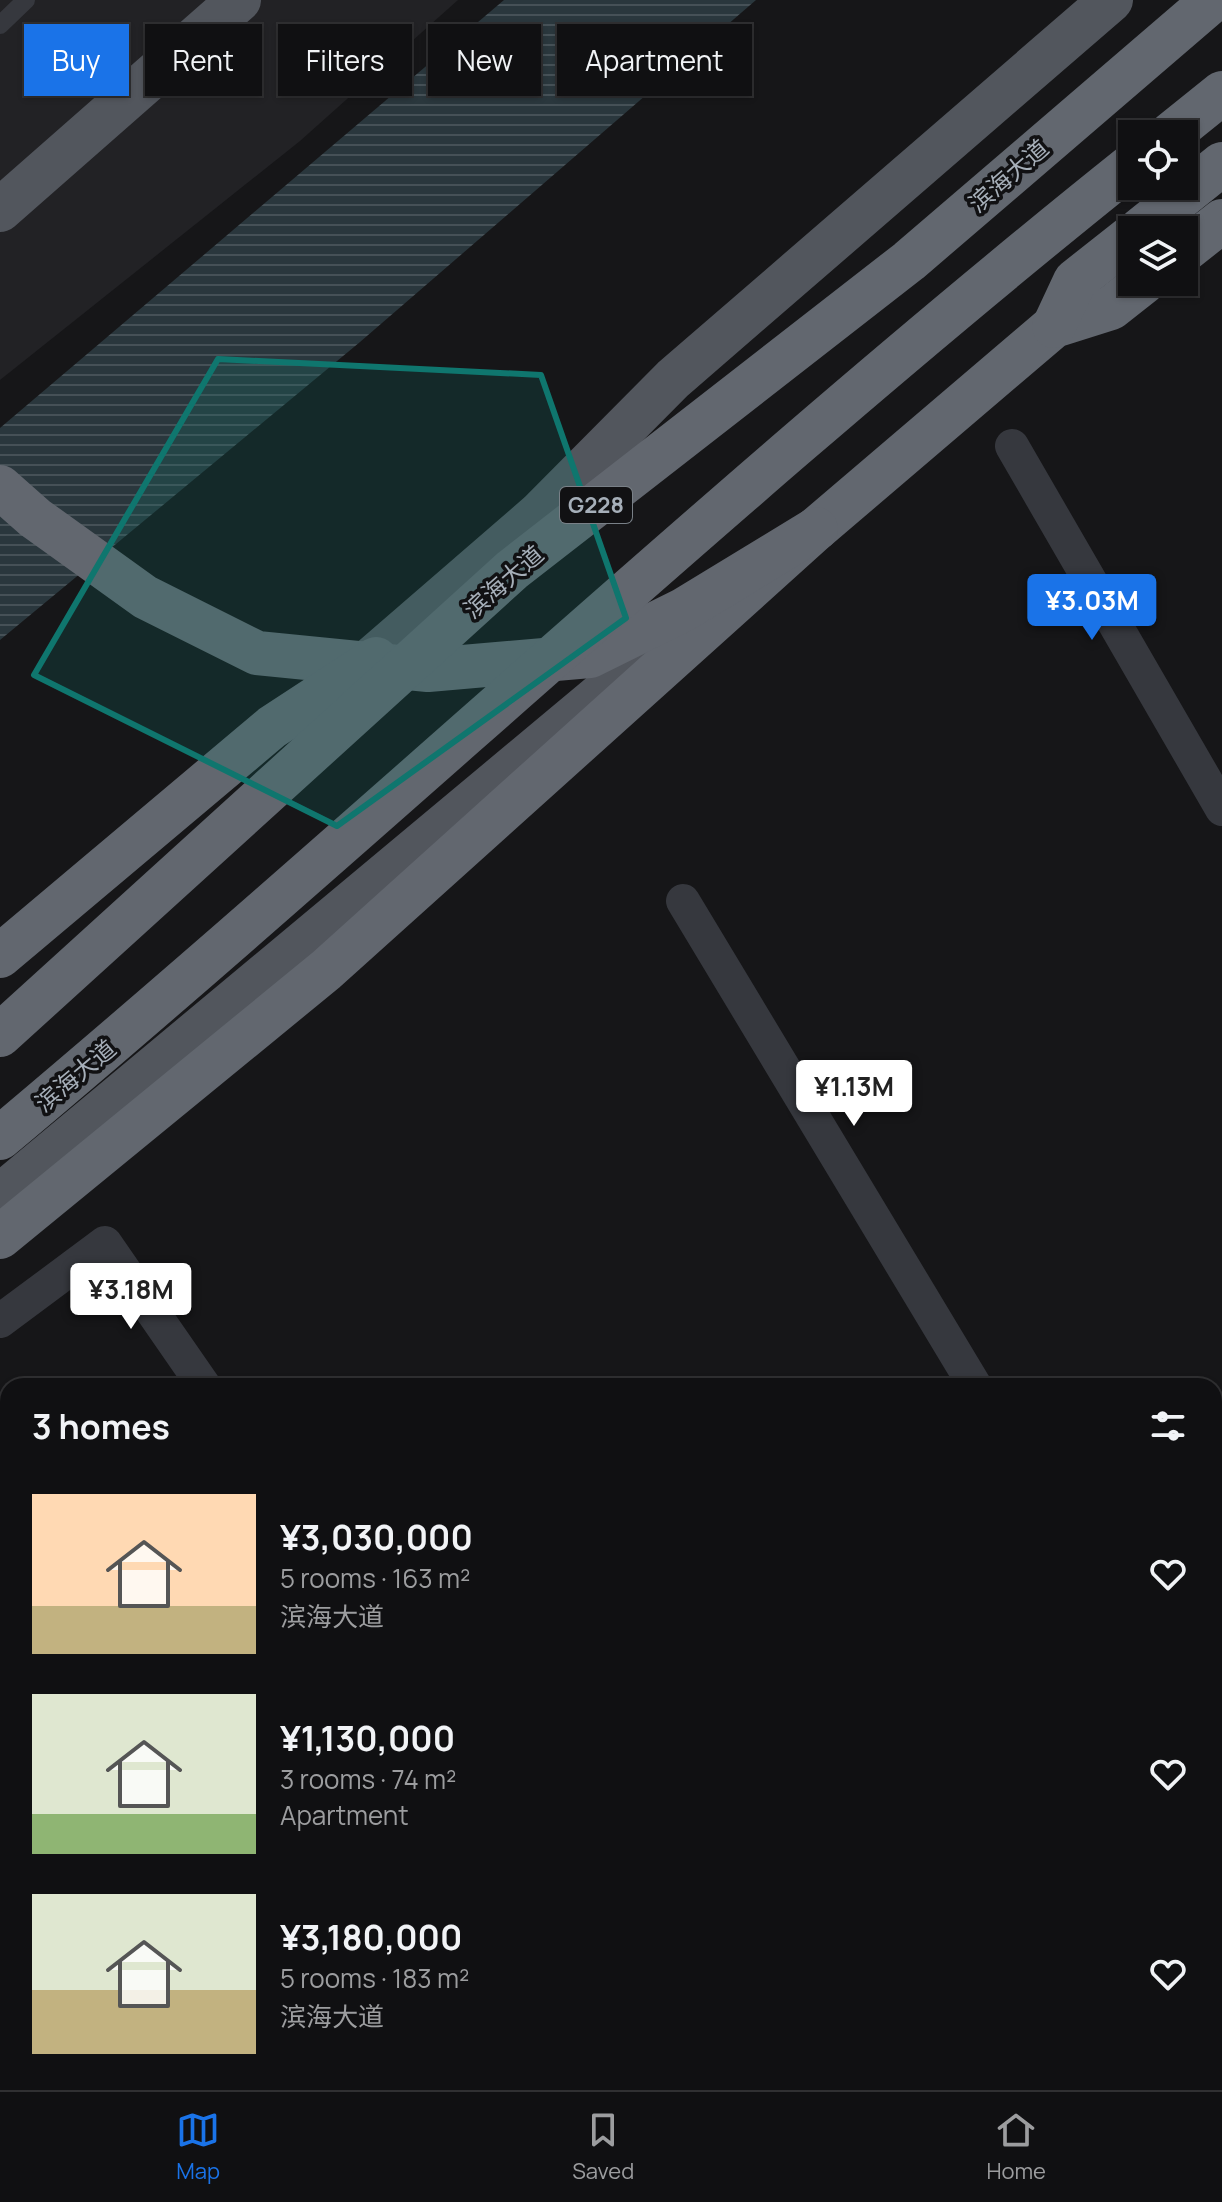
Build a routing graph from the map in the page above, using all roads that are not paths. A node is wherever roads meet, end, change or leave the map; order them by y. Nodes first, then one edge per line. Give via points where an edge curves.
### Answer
1 (26, 0) edge
2 (239, 0) edge
3 (1111, 0) edge
4 (1213, 0) edge
5 (1082, 17) edge
6 (0, 25) edge
7 (1222, 93) edge
8 (1188, 120) edge
9 (1222, 164) edge
10 (1222, 175) edge
11 (1118, 177) edge
12 (0, 210) edge
13 (1157, 216) edge
14 (1173, 216) edge
15 (1222, 221) edge
16 (1198, 240) edge
17 (1118, 247) edge
18 (1118, 262) edge
19 (1126, 296) edge
20 (1054, 326) junction
21 (1012, 446) dead end
22 (0, 487) edge
23 (816, 529) junction
24 (512, 570) junction
25 (1222, 809) edge
26 (683, 901) dead end
27 (0, 956) edge
28 (0, 979) edge
29 (0, 1035) edge
30 (0, 1138) edge
31 (0, 1196) edge
32 (0, 1237) edge
33 (0, 1321) edge
34 (198, 1378) edge
35 (970, 1378) edge

1 - 6 lane
2 - 12 main road
3 - 5 main road
4 - 24 highway, 滨海大道 / G228, bridge via 909,261
5 - 28 main road via 673,379 539,514
7 - 8 highway
9 - 13 highway
10 - 14 main road
11 - 30 highway, 滨海大道, bridge via 438,755
15 - 16 highway
17 - 20 highway, bridge via 1075,281
18 - 31 main road
19 - 20 highway via 1111,308
20 - 23 highway
21 - 25 street
22 - 23 highway, bridge via 145,597 257,653 428,670 590,656 683,610
23 - 32 highway, bridge via 326,970
24 - 27 highway, bridge via 272,727
24 - 29 highway, 滨海大道 / G228, bridge
26 - 35 street
33 - 34 street via 105,1243

